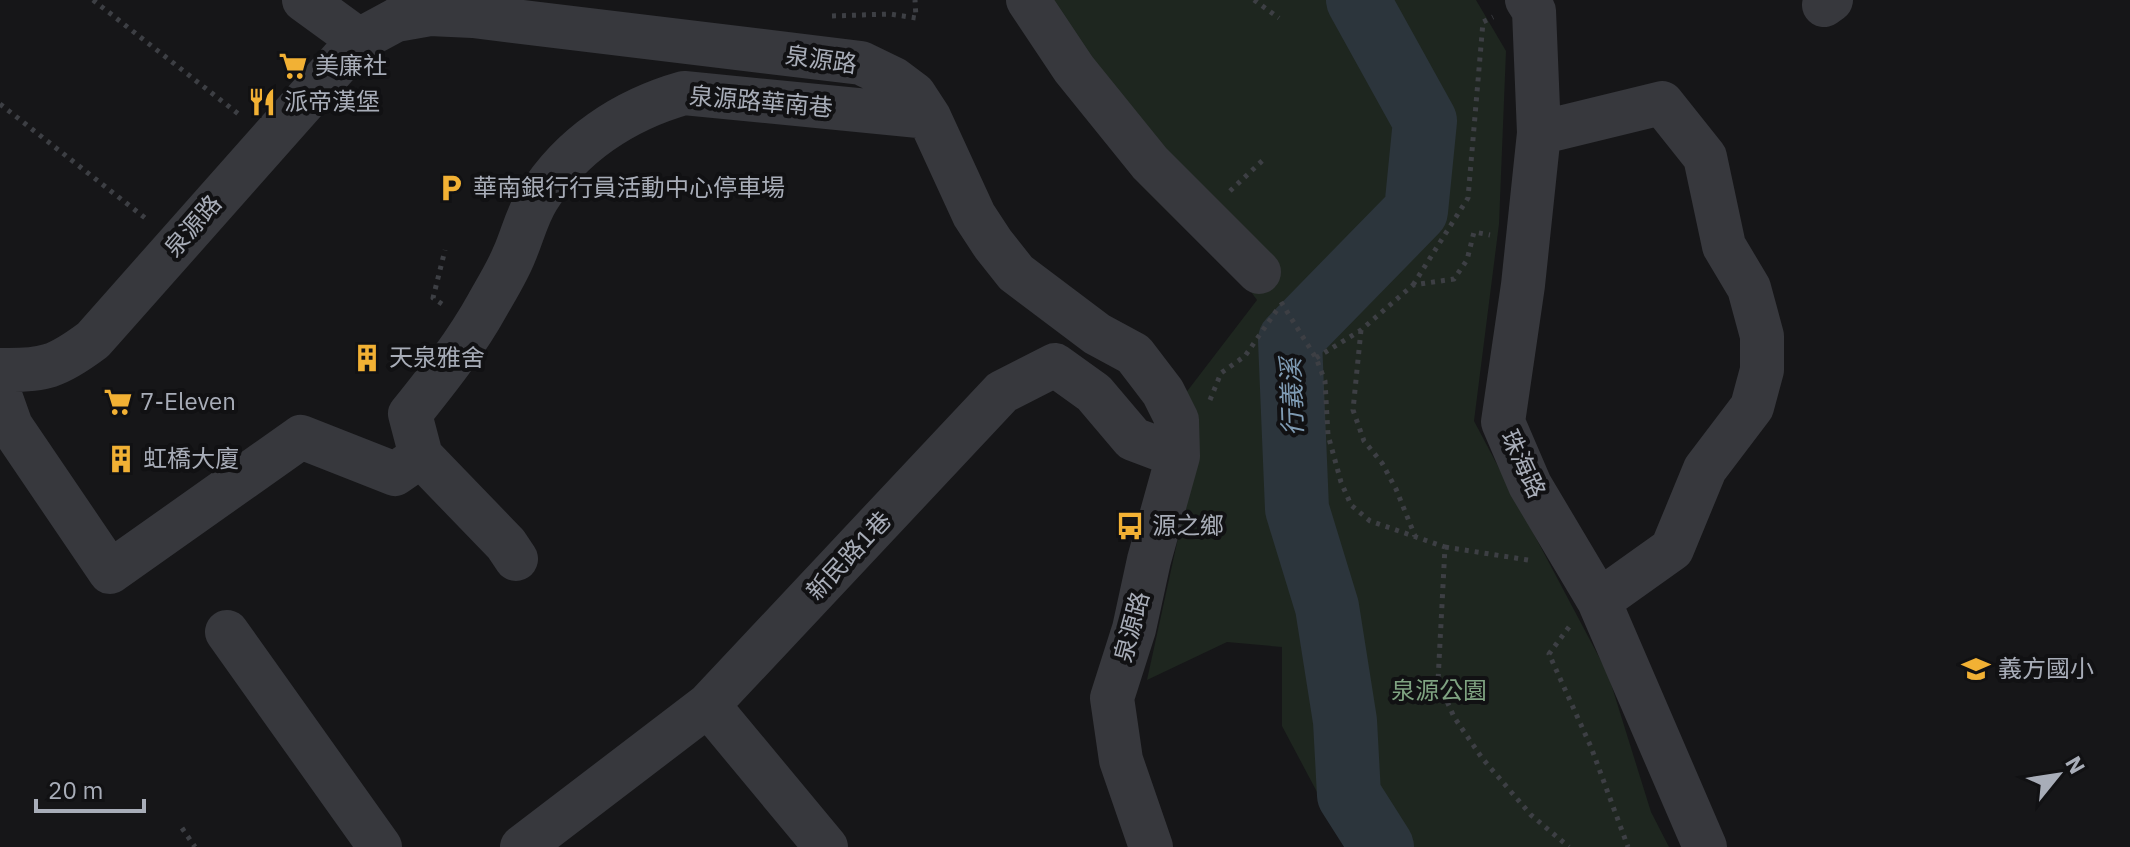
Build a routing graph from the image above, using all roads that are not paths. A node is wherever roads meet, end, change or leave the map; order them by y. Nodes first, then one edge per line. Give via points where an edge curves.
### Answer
1 (304, 0) edge
2 (1028, 0) edge
3 (1526, 6) edge
4 (474, 8) edge
5 (359, 40) junction
6 (929, 117) junction
7 (1539, 133) junction
8 (1270, 288) road end
9 (0, 370) edge
10 (0, 395) edge
11 (1177, 438) junction
12 (421, 456) junction
13 (516, 559) dead end
14 (1584, 614) junction
15 (227, 632) dead end
16 (708, 705) junction
17 (380, 847) edge
18 (522, 847) edge
19 (826, 847) edge
20 (1151, 847) edge
21 (1705, 847) edge

1 - 5 street
2 - 8 street via 1074,69 1150,163
3 - 7 street, 珠海路
4 - 5 street, 泉源路 via 396,20
4 - 6 street, 泉源路 via 861,63 914,94
5 - 9 street, 泉源路 via 93,340 48,368
6 - 11 street, 泉源路 via 974,215 1016,273 1097,334 1134,354 1163,392
6 - 12 street, 泉源路華南巷 via 684,93 606,126 563,165 537,200 487,307 410,414
7 - 14 street, 珠海路 via 1503,422
7 - 14 street via 1662,103 1705,157 1724,246 1749,288 1762,336 1762,370 1752,407 1705,469 1672,549
10 - 12 street via 11,426 110,572 301,437 395,474
11 - 16 street, 新民路1巷 via 1133,439 1094,393 1055,365 1002,392
11 - 20 street, 泉源路 via 1134,629 1112,698 1121,760
12 - 13 street, 泉源路華南巷
14 - 21 street, 珠海路
15 - 17 street
16 - 18 street, 新民路1巷
16 - 19 street

